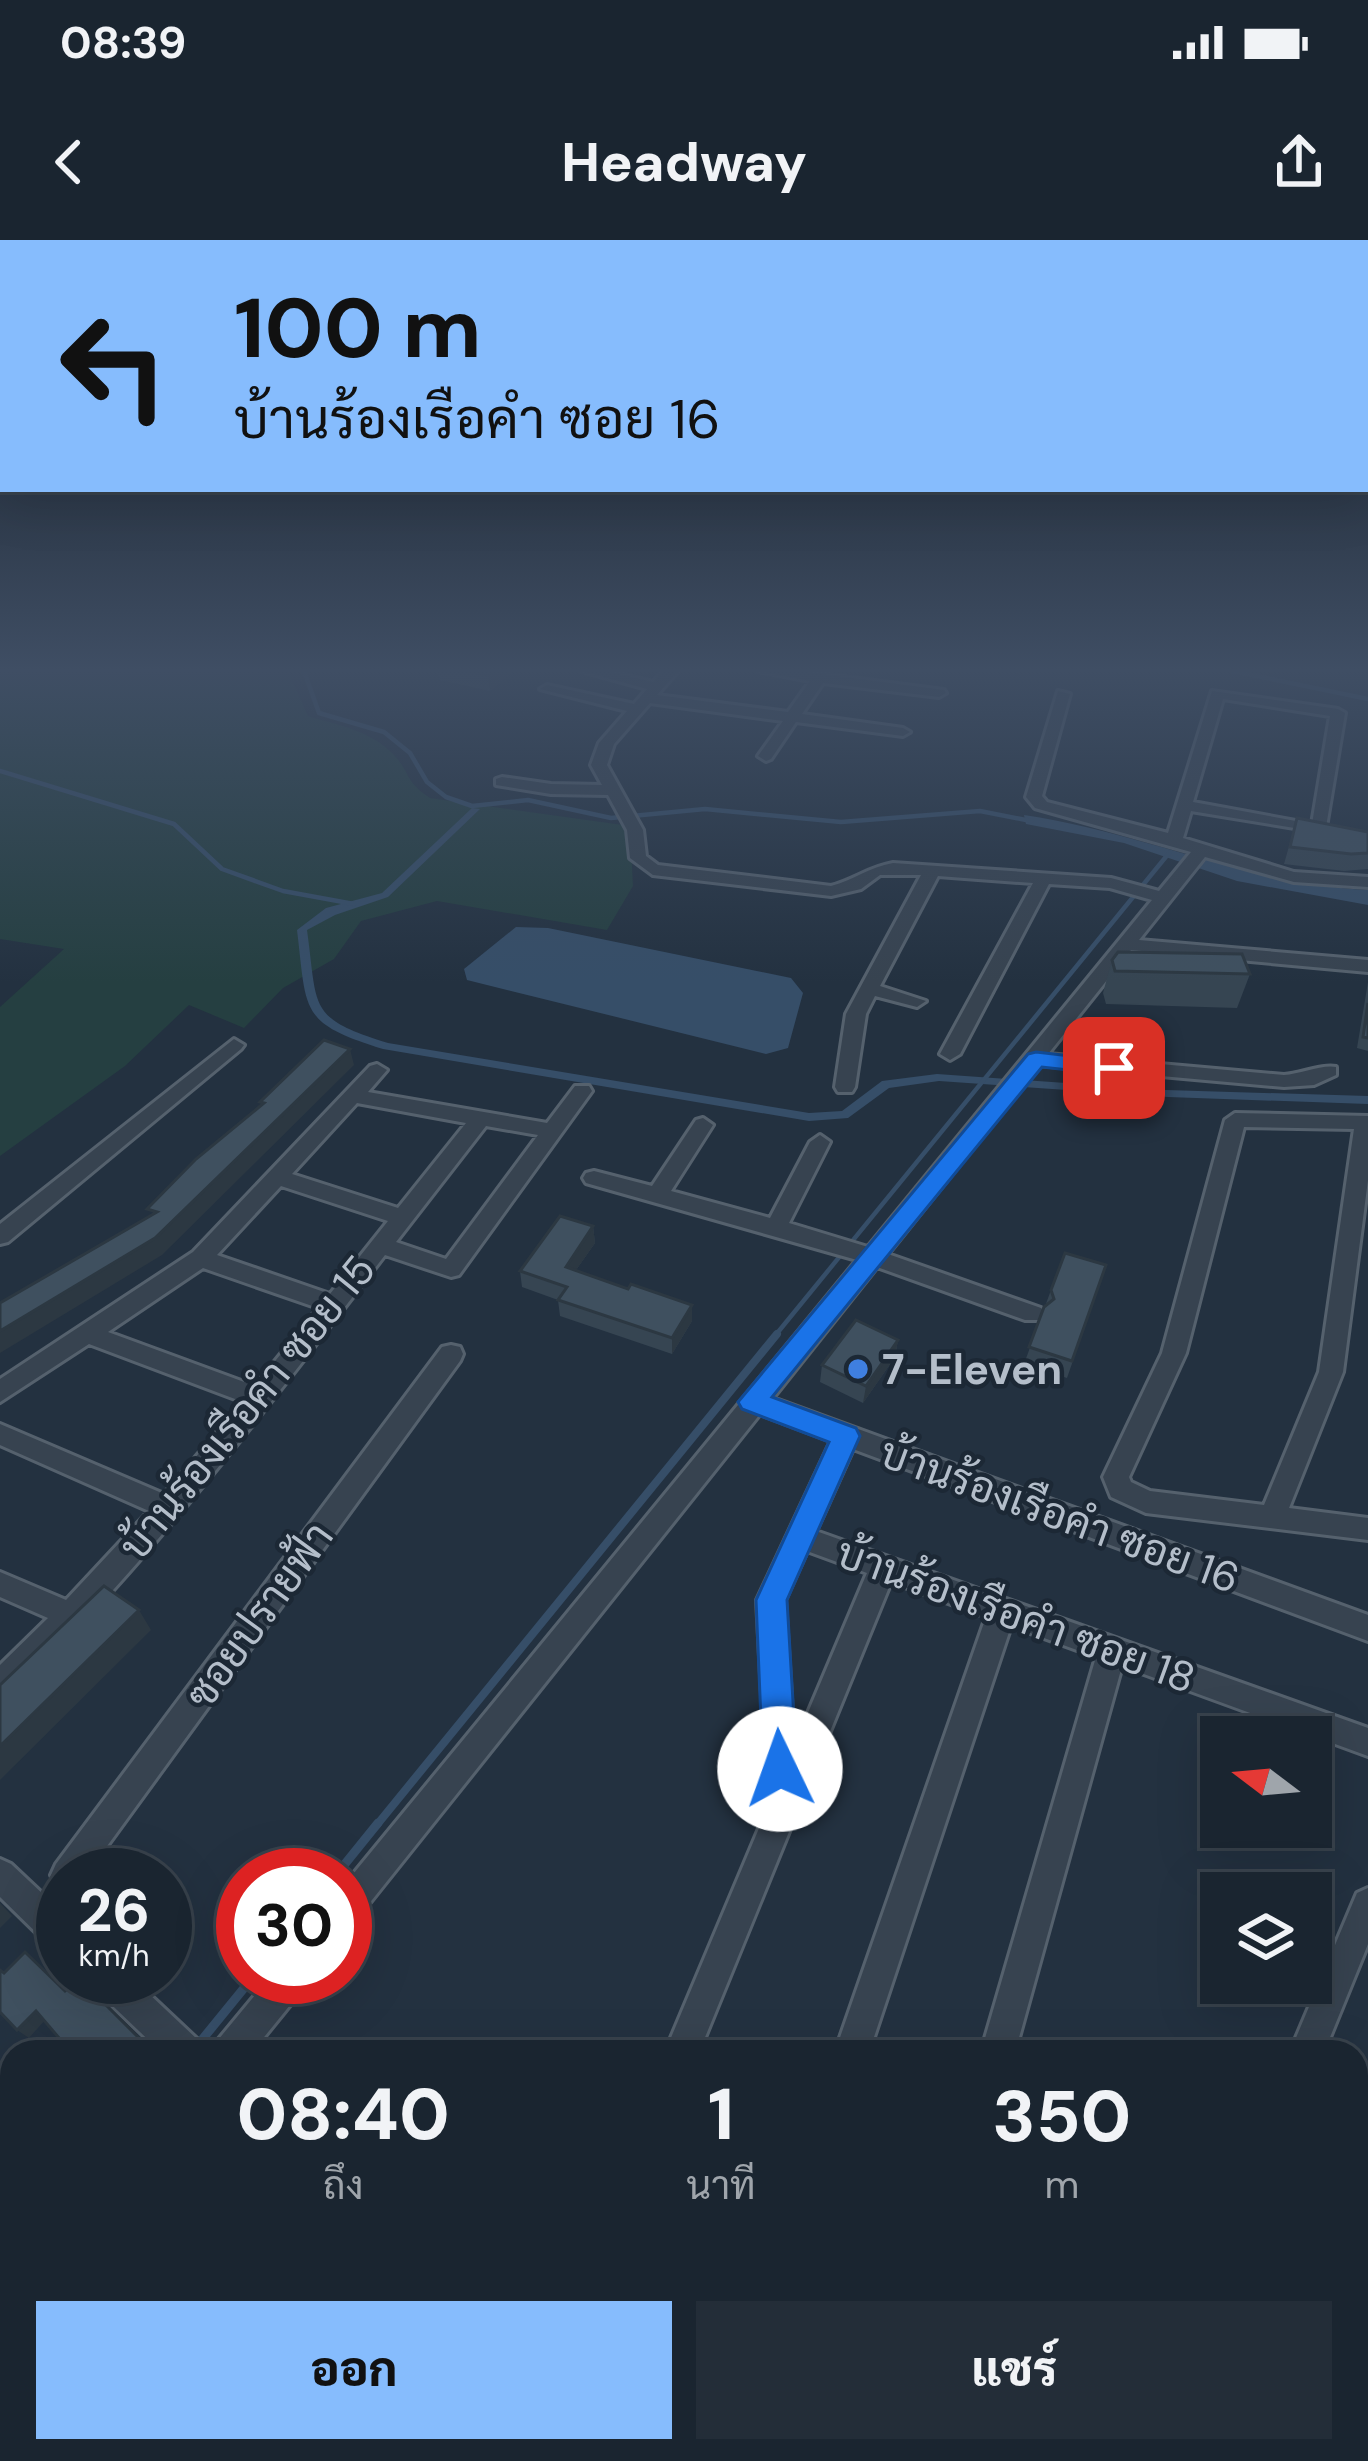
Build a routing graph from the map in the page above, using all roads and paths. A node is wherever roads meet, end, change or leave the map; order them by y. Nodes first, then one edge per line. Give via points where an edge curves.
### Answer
1 (601, 775) edge
2 (1043, 775) edge
3 (1194, 775) edge
4 (1328, 775) edge
5 (502, 782) dead end
6 (610, 790) junction
7 (1185, 805) junction
8 (1174, 840) junction
9 (1201, 851) junction
10 (933, 869) junction
11 (1045, 876) junction
12 (1368, 882) edge
13 (1149, 893) junction
14 (1128, 944) junction
15 (1368, 966) edge
16 (869, 989) junction
17 (917, 1001) dead end
18 (234, 1045) dead end
19 (950, 1054) dead end
20 (1030, 1066) junction
21 (377, 1070) dead end
22 (1329, 1071) dead end
23 (845, 1087) dead end
24 (583, 1091) dead end
25 (353, 1096) junction
26 (481, 1118) junction
27 (1366, 1123) edge
28 (703, 1124) dead end
29 (553, 1131) junction
30 (820, 1142) dead end
31 (278, 1177) junction
32 (594, 1178) dead end
33 (658, 1195) junction
34 (402, 1217) junction
35 (776, 1228) junction
36 (0, 1236) edge
37 (380, 1245) junction
38 (201, 1258) junction
39 (871, 1259) junction
40 (332, 1304) junction
41 (1033, 1314) dead end
42 (87, 1334) junction
43 (451, 1354) dead end
44 (0, 1391) edge
45 (257, 1397) junction
46 (752, 1402) junction
47 (0, 1434) edge
48 (846, 1436) junction
49 (169, 1507) junction
50 (1272, 1518) junction
51 (1368, 1529) edge
52 (799, 1537) junction
53 (883, 1567) junction
54 (0, 1584) edge
55 (1002, 1610) junction
56 (72, 1616) junction
57 (1368, 1628) edge
58 (1112, 1649) junction
59 (0, 1684) edge
60 (1368, 1742) edge
61 (782, 1812) junction
62 (87, 1848) edge
63 (0, 1875) edge
64 (372, 1875) edge
65 (1368, 1904) edge
66 (36, 1910) edge
67 (135, 2004) edge
68 (269, 2004) edge
69 (173, 2040) edge
70 (240, 2040) edge
71 (687, 2040) edge
72 (856, 2040) edge
73 (1001, 2040) edge
74 (1312, 2040) edge

1 - 6 street
2 - 8 street via 1036,801
3 - 7 street
4 - 7 street via 1319,830
5 - 6 street
6 - 10 street via 626,808 643,866 665,873 831,891 884,868
7 - 8 street
8 - 9 street
9 - 12 street via 1278,874
9 - 13 street
10 - 11 street
10 - 16 street
11 - 13 street
11 - 19 street
13 - 14 street
14 - 15 street
14 - 20 street
16 - 17 street
16 - 23 street via 852,1024
18 - 36 street
20 - 22 street via 1284,1081
20 - 39 street
21 - 25 street
24 - 29 street
25 - 26 street
25 - 31 street
26 - 29 street
26 - 34 street, บ้านร้องเรือคำ ซอย 15
27 - 50 street via 1331,1372
27 - 50 street via 1235,1120 1174,1352 1117,1477 1132,1498
28 - 33 street
29 - 37 street via 451,1269
30 - 35 street
31 - 34 street
31 - 38 street
32 - 33 street
33 - 35 street
34 - 37 street, บ้านร้องเรือคำ ซอย 15
35 - 39 street
37 - 40 street, บ้านร้องเรือคำ ซอย 15
38 - 40 street
38 - 42 street
39 - 41 street
39 - 46 street
40 - 45 street, บ้านร้องเรือคำ ซอย 15
42 - 44 street
42 - 45 street
43 - 62 street, ซอยปรายฟ้า
45 - 49 street, บ้านร้องเรือคำ ซอย 15
46 - 48 street, บ้านร้องเรือคำ ซอย 16
46 - 64 street
47 - 49 street
48 - 52 street
48 - 57 street, บ้านร้องเรือคำ ซอย 16
49 - 56 street, บ้านร้องเรือคำ ซอย 15
50 - 51 street
52 - 53 street, บ้านร้องเรือคำ ซอย 18
52 - 61 street via 771,1600
53 - 55 street, บ้านร้องเรือคำ ซอย 18
53 - 61 street
54 - 56 street
55 - 58 street, บ้านร้องเรือคำ ซอย 18
55 - 72 street
56 - 59 street, บ้านร้องเรือคำ ซอย 15
58 - 60 street, บ้านร้องเรือคำ ซอย 18
58 - 73 street
61 - 71 street
63 - 66 street
65 - 74 street
67 - 69 street
68 - 70 street

